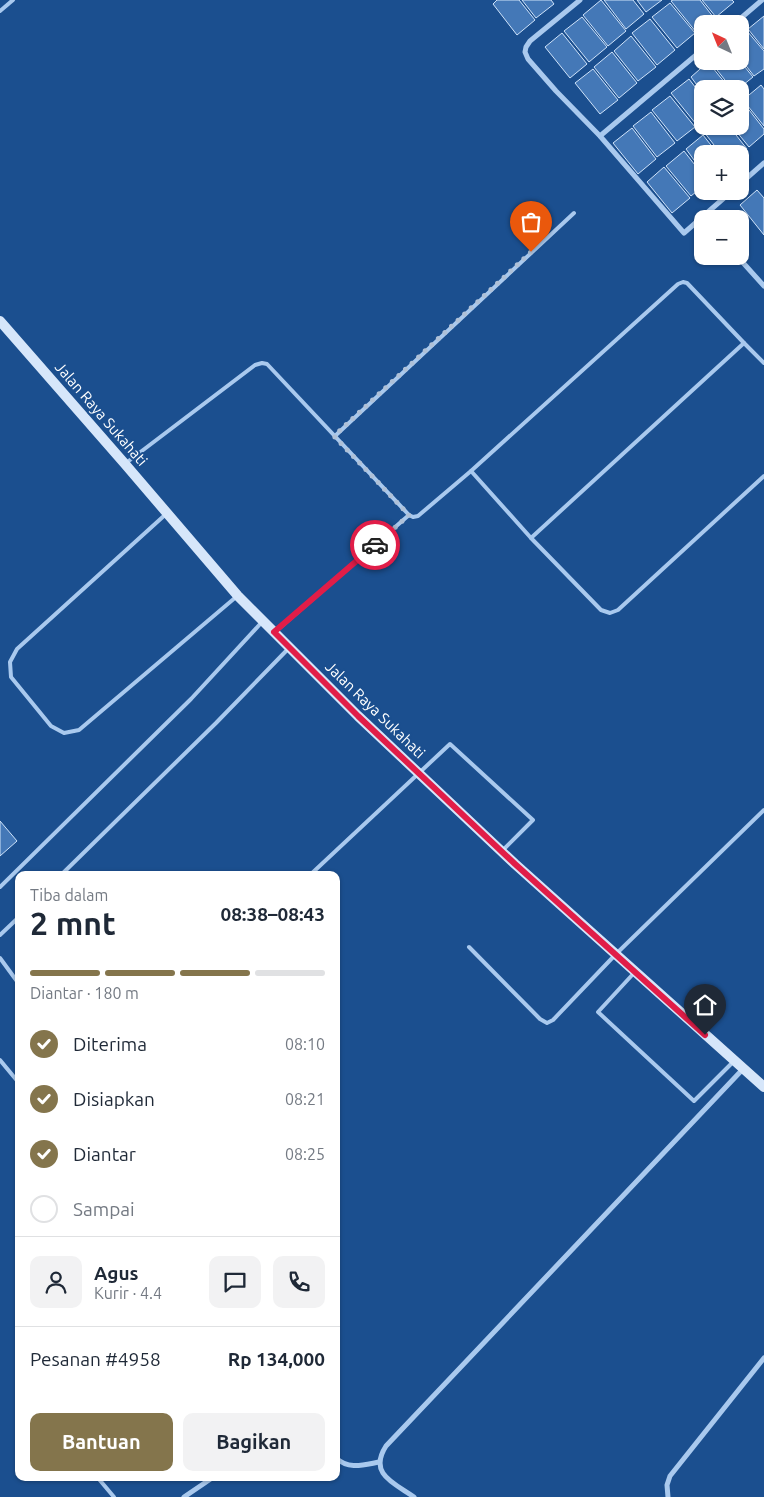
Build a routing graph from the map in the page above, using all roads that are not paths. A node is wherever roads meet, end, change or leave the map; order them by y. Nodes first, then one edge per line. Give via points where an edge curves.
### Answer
1 (13, 0) edge
2 (580, 0) edge
3 (762, 0) edge
4 (0, 11) edge
5 (744, 15) edge
6 (694, 57) edge
7 (600, 136) junction
8 (764, 164) edge
9 (749, 176) edge
10 (722, 200) edge
11 (712, 210) edge
12 (574, 213) dead end
13 (694, 225) edge
14 (745, 265) edge
15 (764, 286) edge
16 (0, 321) edge
17 (744, 343) junction
18 (764, 363) edge
19 (334, 436) junction
20 (125, 464) junction
21 (471, 471) junction
22 (764, 476) edge
23 (167, 513) junction
24 (409, 515) junction
25 (531, 538) junction
26 (238, 596) junction
27 (263, 621) junction
28 (274, 632) junction
29 (290, 647) junction
30 (419, 774) junction
31 (764, 810) edge
32 (502, 850) junction
33 (16, 871) edge
34 (65, 871) edge
35 (314, 871) edge
36 (15, 872) edge
37 (0, 887) edge
38 (15, 921) edge
39 (0, 935) edge
40 (470, 947) dead end
41 (616, 954) junction
42 (0, 958) edge
43 (635, 972) junction
44 (15, 979) edge
45 (0, 1060) edge
46 (734, 1060) junction
47 (743, 1069) junction
48 (15, 1078) edge
49 (764, 1087) edge
50 (764, 1358) edge
51 (340, 1460) edge
52 (379, 1462) junction
53 (101, 1481) edge
54 (208, 1481) edge
55 (114, 1497) edge
56 (184, 1497) edge
57 (414, 1497) edge
58 (668, 1497) edge

1 - 4 lane
2 - 7 street via 530,41 525,52
3 - 5 street
6 - 7 street
7 - 13 street via 684,233
8 - 9 street
10 - 11 street
12 - 19 lane
14 - 15 street
16 - 20 main road, Jalan Raya Sukahati
17 - 18 lane
17 - 21 lane via 687,283 678,284
17 - 25 lane
19 - 20 lane via 267,364 262,363 255,364
19 - 24 lane
20 - 23 main road, Jalan Raya Sukahati
21 - 24 lane via 418,516
21 - 25 lane
22 - 25 lane via 618,610 610,613 601,610
23 - 26 main road, Jalan Raya Sukahati
23 - 26 lane via 17,649 10,662 11,677 51,726 64,733 79,730
24 - 28 lane
26 - 27 main road, Jalan Raya Sukahati
27 - 28 main road, Jalan Raya Sukahati
27 - 33 lane via 191,699
28 - 29 main road, Jalan Raya Sukahati
29 - 30 main road, Jalan Raya Sukahati
29 - 34 lane
30 - 32 main road, Jalan Raya Sukahati
30 - 32 lane via 450,744 533,820
30 - 35 lane
31 - 41 lane
32 - 41 main road, Jalan Raya Sukahati
36 - 37 lane
38 - 39 lane
40 - 41 lane via 540,1019 547,1022 553,1020
41 - 43 main road, Jalan Raya Sukahati
42 - 44 lane
43 - 46 main road, Jalan Raya Sukahati
43 - 46 lane via 598,1012 694,1101
45 - 48 lane
46 - 47 main road, Jalan Raya Sukahati
47 - 49 main road, Jalan Raya Sukahati
47 - 52 street via 386,1446
50 - 58 street via 670,1476
51 - 52 street via 357,1466
52 - 57 street via 386,1478
53 - 55 lane
54 - 56 street

